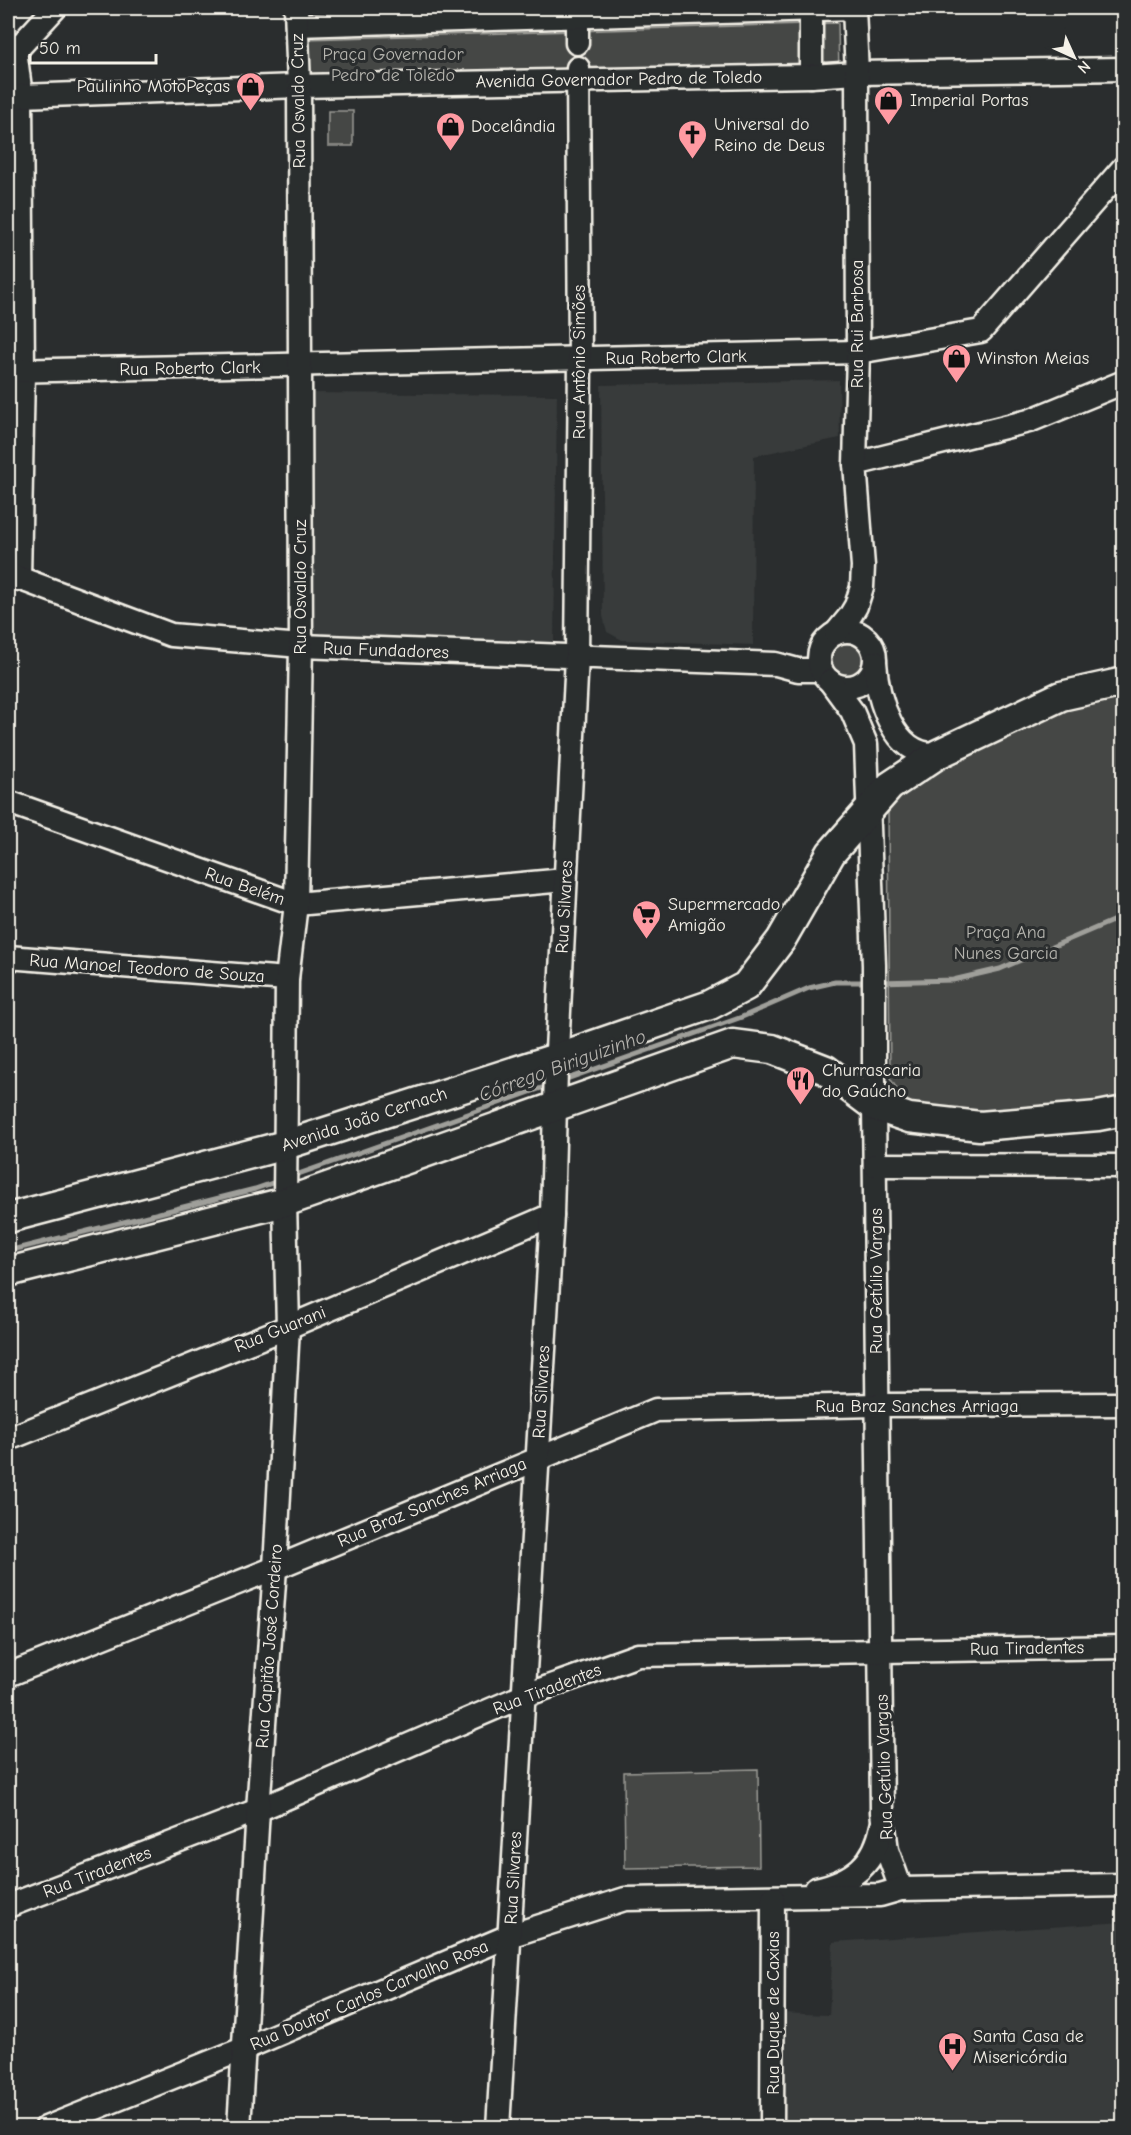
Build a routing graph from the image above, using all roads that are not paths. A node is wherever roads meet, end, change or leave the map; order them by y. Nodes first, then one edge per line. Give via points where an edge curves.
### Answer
1 (55, 8) edge
2 (854, 8) edge
3 (811, 10) junction
4 (577, 12) edge
5 (297, 16) edge
6 (578, 43) dead end
7 (11, 55) edge
8 (1124, 69) edge
9 (857, 73) junction
10 (578, 74) junction
11 (811, 76) junction
12 (299, 86) junction
13 (14, 98) edge
14 (1124, 167) edge
15 (858, 352) junction
16 (580, 360) junction
17 (299, 366) junction
18 (15, 371) edge
19 (1124, 382) edge
20 (855, 464) junction
21 (14, 576) edge
22 (830, 637) junction
23 (301, 646) junction
24 (577, 657) junction
25 (875, 662) junction
26 (776, 664) junction
27 (825, 676) junction
28 (1124, 682) edge
29 (938, 754) junction
30 (8, 802) edge
31 (867, 811) junction
32 (565, 880) junction
33 (296, 904) junction
34 (8, 957) edge
35 (287, 979) junction
36 (556, 1064) junction
37 (555, 1099) junction
38 (874, 1106) junction
39 (1124, 1111) edge
40 (286, 1155) junction
41 (875, 1165) junction
42 (1124, 1166) edge
43 (286, 1196) junction
44 (552, 1215) junction
45 (8, 1218) edge
46 (8, 1272) edge
47 (288, 1327) junction
48 (1124, 1404) edge
49 (877, 1405) junction
50 (8, 1439) edge
51 (537, 1458) junction
52 (275, 1568) junction
53 (1124, 1647) edge
54 (881, 1651) junction
55 (8, 1675) edge
56 (523, 1696) junction
57 (258, 1810) junction
58 (882, 1812) junction
59 (1124, 1885) edge
60 (901, 1889) junction
61 (773, 1898) junction
62 (8, 1906) edge
63 (509, 1936) junction
64 (243, 2049) junction
65 (46, 2127) edge
66 (239, 2127) edge
67 (498, 2127) edge
68 (772, 2127) edge

1 - 7 street
2 - 3 street
2 - 9 street, Rua Rui Barbosa
3 - 4 street
3 - 11 street
4 - 5 street
4 - 6 street
5 - 12 street, Rua Osvaldo Cruz
7 - 13 street
8 - 9 street, Avenida Governador Pedro de Toledo
9 - 11 street, Avenida Governador Pedro de Toledo
9 - 15 street, Rua Rui Barbosa
10 - 11 street, Avenida Governador Pedro de Toledo
10 - 12 street, Avenida Governador Pedro de Toledo
10 - 16 street, Rua Antônio Simões
12 - 13 street, Avenida Governador Pedro de Toledo
12 - 17 street, Rua Osvaldo Cruz
13 - 18 street
14 - 15 street, Rua Roberto Clark via 981,331
15 - 16 street, Rua Roberto Clark
15 - 20 street, Rua Rui Barbosa
16 - 17 street, Rua Roberto Clark
16 - 24 street, Rua Antônio Simões
17 - 18 street, Rua Roberto Clark
17 - 23 street, Rua Osvaldo Cruz
18 - 21 street
19 - 20 street via 1029,421
20 - 22 street, Rua Rui Barbosa via 862,587 850,616
21 - 23 street, Rua Fundadores via 171,636
22 - 25 street via 846,631 864,636 875,652
22 - 26 street, Rua Fundadores via 802,655
22 - 27 street via 819,655
23 - 24 street, Rua Fundadores
23 - 33 street, Rua Osvaldo Cruz
24 - 26 street, Rua Fundadores
24 - 32 street, Rua Silvares
25 - 27 street via 862,683 846,687
25 - 29 street via 876,684 888,718 908,747 917,753
26 - 27 street, Rua Fundadores
27 - 31 street, Rua Getúlio Vargas via 852,711 866,744
28 - 29 main road, Avenida João Cernach via 1061,696
29 - 31 main road, Avenida João Cernach via 890,786
30 - 33 street, Rua Belém
31 - 36 main road, Avenida João Cernach via 831,854 780,940 746,986 710,1005
31 - 38 street, Rua Getúlio Vargas via 875,1005
32 - 33 street, Rua Belém
32 - 36 street, Rua Silvares
33 - 35 street, Rua Osvaldo Cruz
34 - 35 street, Rua Manoel Teodoro de Souza
35 - 40 street, Rua Osvaldo Cruz
36 - 37 street, Rua Silvares
36 - 40 main road, Avenida João Cernach
37 - 38 main road via 733,1044 772,1049 826,1070
37 - 43 main road
37 - 44 street, Rua Silvares
38 - 39 main road via 909,1118 980,1126
38 - 41 street, Rua Getúlio Vargas
40 - 43 street, Rua Capitão José Cordeiro
40 - 45 main road, Avenida João Cernach
41 - 42 street
41 - 49 street, Rua Getúlio Vargas
43 - 46 main road
43 - 47 street, Rua Capitão José Cordeiro
44 - 47 street, Rua Guarani
44 - 51 street, Rua Silvares
47 - 50 street, Rua Guarani
47 - 52 street, Rua Capitão José Cordeiro
48 - 49 street, Rua Braz Sanches Arriaga
49 - 51 street, Rua Braz Sanches Arriaga via 656,1410
49 - 54 street, Rua Getúlio Vargas
51 - 52 street, Rua Braz Sanches Arriaga
51 - 56 street, Rua Silvares
52 - 55 street, Rua Braz Sanches Arriaga
52 - 57 street, Rua Capitão José Cordeiro
53 - 54 street, Rua Tiradentes
54 - 56 street, Rua Tiradentes via 638,1655
54 - 58 street, Rua Getúlio Vargas
56 - 57 street, Rua Tiradentes
56 - 63 street, Rua Silvares
57 - 62 street, Rua Tiradentes
57 - 64 street, Rua Capitão José Cordeiro
58 - 60 street, Rua Getúlio Vargas via 887,1850
58 - 61 street via 877,1846 856,1873 832,1886
59 - 60 street
60 - 61 street via 880,1895
61 - 63 street, Rua Doutor Carlos Carvalho Rosa via 625,1899
61 - 68 street, Rua Duque de Caxias
63 - 64 street, Rua Doutor Carlos Carvalho Rosa
63 - 67 street, Rua Silvares
64 - 65 street, Rua Doutor Carlos Carvalho Rosa
64 - 66 street, Rua Capitão José Cordeiro

